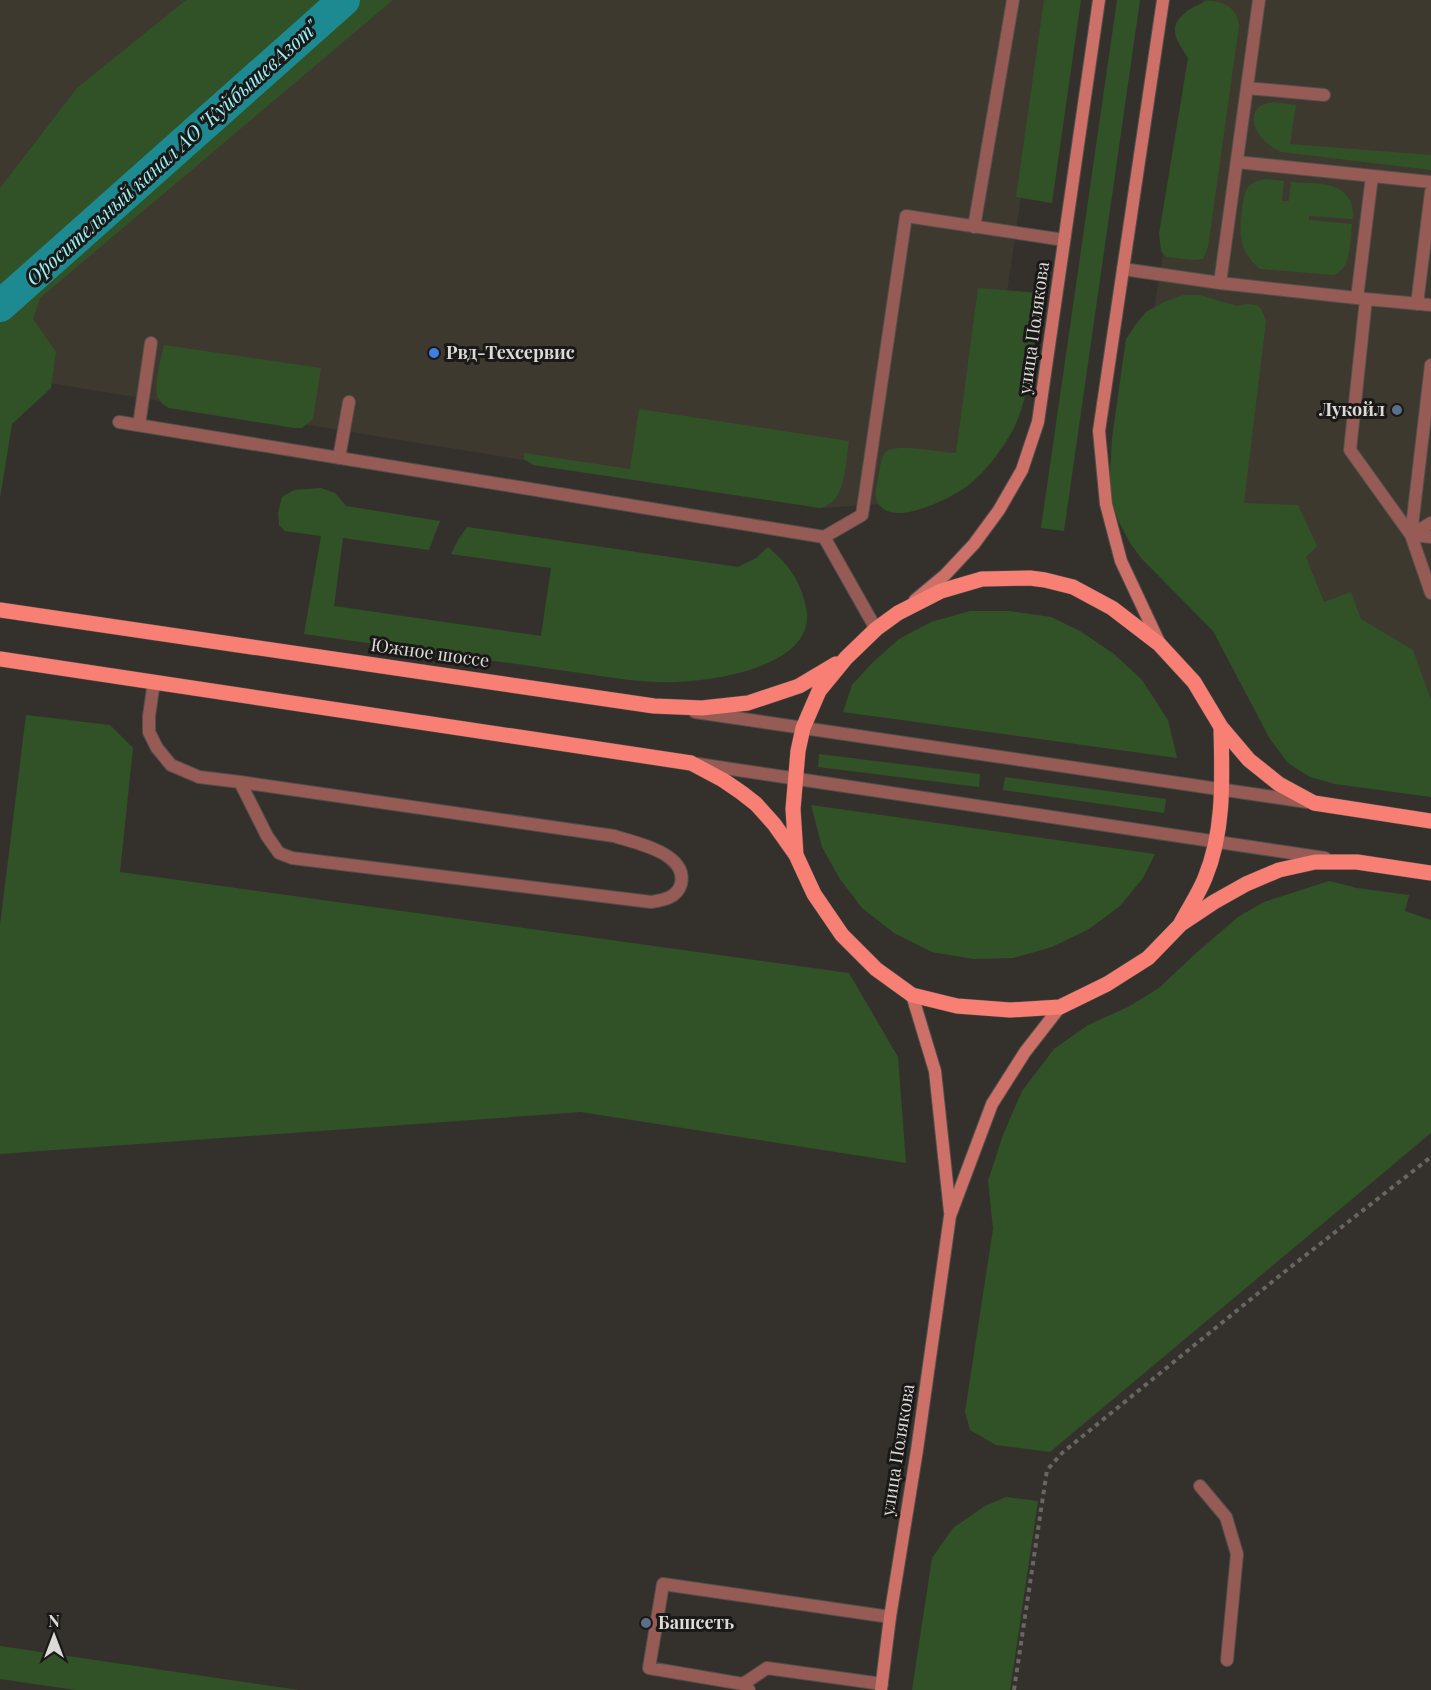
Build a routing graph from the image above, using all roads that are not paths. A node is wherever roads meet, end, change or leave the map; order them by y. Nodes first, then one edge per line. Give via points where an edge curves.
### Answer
1 (1013, 0) edge
2 (1100, 0) edge
3 (1163, 0) edge
4 (1259, 0) edge
5 (1247, 88) junction
6 (1324, 95) dead end
7 (1236, 162) junction
8 (1372, 176) junction
9 (1431, 182) edge
10 (1431, 192) edge
11 (974, 227) junction
12 (1065, 240) junction
13 (1123, 268) junction
14 (1220, 283) junction
15 (1362, 299) junction
16 (1417, 304) junction
17 (1431, 305) edge
18 (151, 343) dead end
19 (1431, 365) edge
20 (349, 402) dead end
21 (118, 422) dead end
22 (139, 425) junction
23 (339, 458) junction
24 (1431, 523) edge
25 (1411, 535) junction
26 (824, 537) junction
27 (1431, 537) edge
28 (1431, 593) edge
29 (0, 610) edge
30 (898, 613) junction
31 (876, 629) junction
32 (1159, 644) junction
33 (846, 658) junction
34 (0, 659) edge
35 (154, 682) junction
36 (654, 706) junction
37 (1221, 727) junction
38 (803, 728) junction
39 (691, 763) junction
40 (795, 778) junction
41 (240, 782) junction
42 (1222, 790) junction
43 (1314, 803) junction
44 (1431, 821) edge
45 (1216, 841) junction
46 (796, 855) junction
47 (1357, 862) junction
48 (1431, 873) edge
49 (1181, 924) junction
50 (912, 995) junction
51 (1060, 1006) junction
52 (950, 1216) junction
53 (1200, 1486) dead end
54 (890, 1617) junction
55 (1227, 1660) dead end
56 (746, 1687) edge
57 (881, 1687) edge

1 - 11 lane
2 - 12 main road, улица Полякова
3 - 13 main road
4 - 5 lane
5 - 6 lane
5 - 7 lane
7 - 8 lane
7 - 14 lane
8 - 9 lane
8 - 15 lane
10 - 16 lane
11 - 12 lane
11 - 26 lane via 906,216 862,514
12 - 30 main road, улица Полякова via 1038,422 1022,470 974,544 945,575
13 - 14 lane
13 - 32 main road via 1099,431 1106,504 1121,561
14 - 15 lane
15 - 16 lane
15 - 25 lane via 1350,450
16 - 17 lane
18 - 22 lane
19 - 25 lane
20 - 23 lane
21 - 22 lane
22 - 23 lane
23 - 26 lane
24 - 25 lane
25 - 27 lane
25 - 28 lane
26 - 31 lane
29 - 36 main road, Южное шоссе
30 - 31 main road, Южное шоссе
30 - 32 main road, Южное шоссе via 941,591 982,579 1030,578 1074,587 1112,608
31 - 33 main road, Южное шоссе
32 - 37 main road, Южное шоссе via 1194,682
33 - 36 main road, Южное шоссе via 799,686 748,703 702,708
33 - 38 main road, Южное шоссе via 819,692
34 - 35 main road, Южное шоссе
35 - 39 main road, Южное шоссе
35 - 41 lane via 149,732 171,765 199,777
36 - 38 lane
37 - 42 main road, Южное шоссе
37 - 43 main road, Южное шоссе via 1249,760
38 - 40 main road, Южное шоссе
38 - 42 lane
39 - 40 lane
39 - 46 main road, Южное шоссе via 756,804
40 - 45 lane
40 - 46 main road, Южное шоссе via 792,809
41 - 41 lane via 615,836 672,858 681,870 681,883 677,893 651,902 292,858 279,853 267,836
42 - 43 lane
42 - 45 main road, Южное шоссе
43 - 44 main road, Южное шоссе
45 - 47 lane
45 - 49 main road, Южное шоссе via 1205,878
46 - 50 main road, Южное шоссе via 813,894 842,935 876,969
47 - 48 main road, Южное шоссе
47 - 49 main road, Южное шоссе via 1315,862 1279,870 1246,884
49 - 51 main road, Южное шоссе via 1148,958 1107,984
50 - 51 main road, Южное шоссе via 983,1009
50 - 52 main road, улица Полякова via 935,1071
51 - 52 main road, улица Полякова via 1024,1052 992,1104
52 - 54 main road, улица Полякова
53 - 55 lane via 1226,1517 1236,1554
54 - 56 lane via 663,1584 649,1668
54 - 57 main road, улица Полякова
56 - 57 lane via 767,1668

